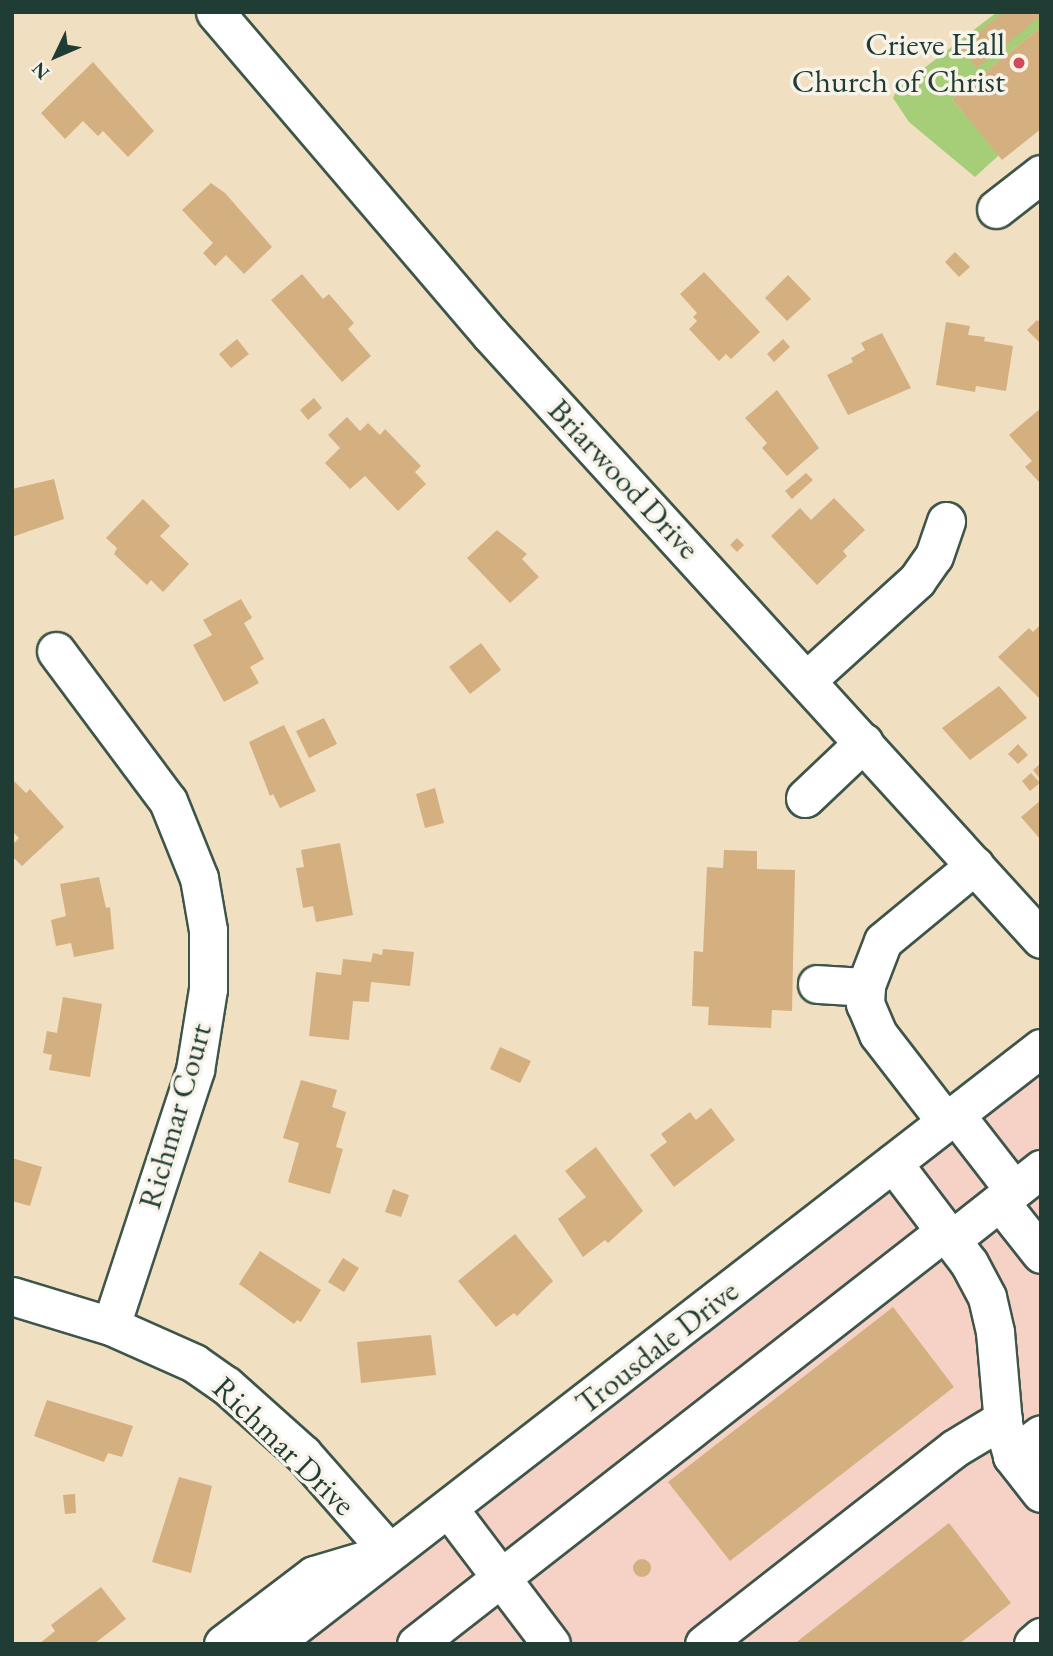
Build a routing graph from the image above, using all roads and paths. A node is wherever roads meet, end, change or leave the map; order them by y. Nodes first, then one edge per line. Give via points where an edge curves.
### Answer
1 (215, 12) edge
2 (1041, 174) edge
3 (996, 209) dead end
4 (946, 521) dead end
5 (56, 651) dead end
6 (808, 679) junction
7 (864, 742) junction
8 (805, 798) dead end
9 (975, 864) junction
10 (1041, 939) edge
11 (817, 984) dead end
12 (866, 987) junction
13 (1041, 1048) edge
14 (951, 1118) junction
15 (893, 1163) junction
16 (1018, 1187) edge
17 (948, 1236) junction
18 (1041, 1254) edge
19 (12, 1296) edge
20 (111, 1326) junction
21 (1003, 1419) junction
22 (1041, 1433) edge
23 (1012, 1456) junction
24 (1041, 1493) edge
25 (449, 1509) junction
26 (389, 1552) junction
27 (500, 1577) junction
28 (1041, 1637) edge
29 (223, 1644) edge
30 (272, 1644) edge
31 (416, 1644) edge
32 (551, 1644) edge
33 (705, 1644) edge
34 (1033, 1644) edge

1 - 6 street, Briarwood Drive via 490,334
2 - 3 street
4 - 6 street via 934,556 917,580
5 - 20 street, Richmar Court via 168,801 191,852 208,930 208,989 195,1070
6 - 7 street, Briarwood Drive
7 - 8 street
7 - 9 street, Briarwood Drive
9 - 10 street, Briarwood Drive
9 - 12 street via 883,941
11 - 12 street
12 - 14 street via 865,1004 877,1034
13 - 14 street, Trousdale Drive
14 - 15 street, Trousdale Drive
14 - 16 street
15 - 17 street
15 - 25 street, Trousdale Drive
16 - 17 street
16 - 18 street
17 - 21 street via 979,1279 992,1314
17 - 27 street
19 - 20 street, Richmar Drive
20 - 26 street, Richmar Drive via 194,1363 226,1385 303,1454
21 - 23 street
21 - 33 street via 956,1448
22 - 23 street
23 - 24 street
25 - 26 street, Trousdale Drive
25 - 27 street
26 - 29 street via 314,1575
26 - 30 street, Trousdale Drive
27 - 31 street
27 - 32 street
28 - 34 street

